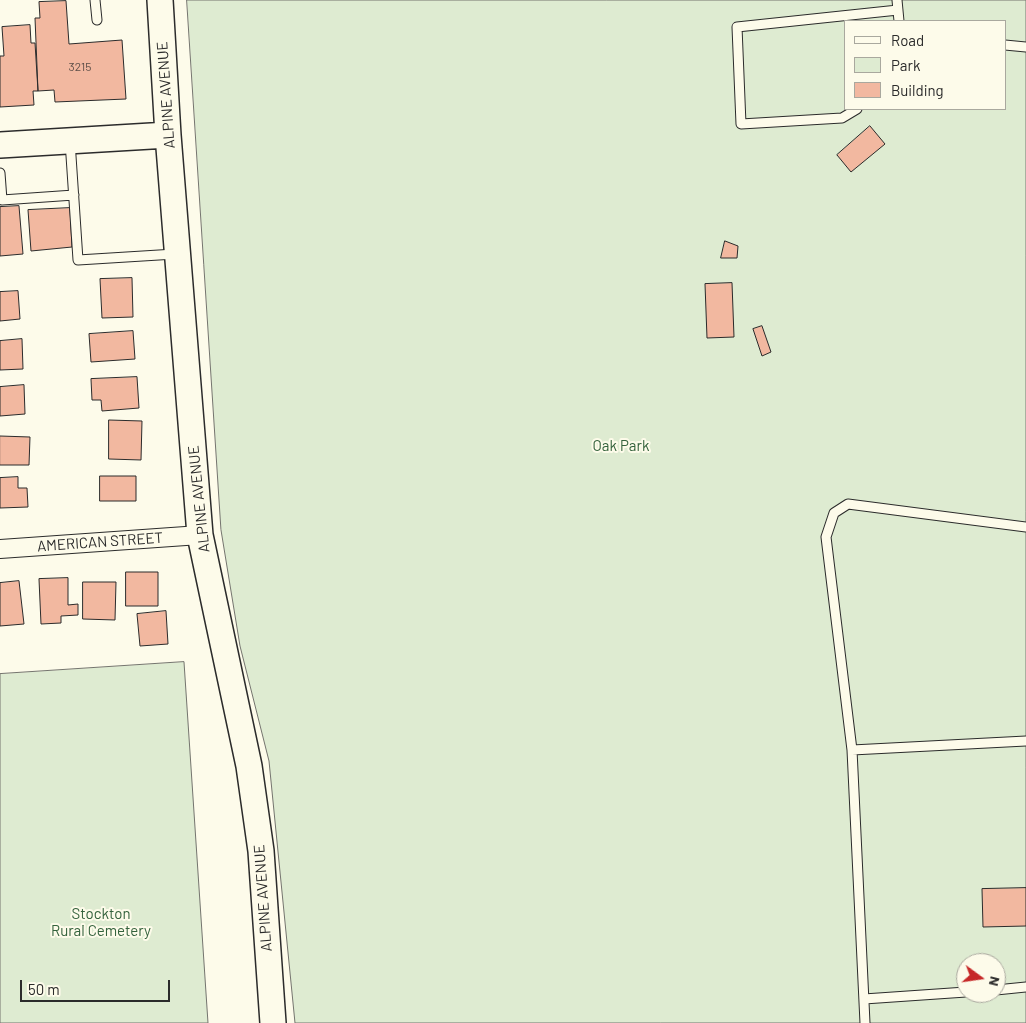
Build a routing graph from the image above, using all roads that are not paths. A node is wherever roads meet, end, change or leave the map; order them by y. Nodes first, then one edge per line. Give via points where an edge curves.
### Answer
1 (95, 0) edge
2 (160, 0) edge
3 (898, 5) edge
4 (97, 20) dead end
5 (899, 20) edge
6 (1006, 45) edge
7 (1026, 47) edge
8 (855, 110) edge
9 (168, 135) junction
10 (70, 141) junction
11 (0, 145) edge
12 (0, 174) edge
13 (74, 195) junction
14 (178, 254) junction
15 (1026, 527) edge
16 (200, 536) junction
17 (0, 549) edge
18 (1026, 741) edge
19 (852, 750) junction
20 (1026, 987) edge
21 (1006, 989) edge
22 (956, 993) edge
23 (864, 999) junction
24 (273, 1023) edge
25 (865, 1023) edge

1 - 4 lane
2 - 9 street, ALPINE AVENUE
3 - 5 lane
3 - 8 lane via 737,27 741,124 842,118
6 - 7 lane
9 - 10 street
9 - 14 street, ALPINE AVENUE
10 - 11 street
10 - 13 lane
12 - 13 lane via 2,200
13 - 14 lane via 78,260
14 - 16 street, ALPINE AVENUE
15 - 19 lane via 848,504 834,513 826,537
16 - 17 street, AMERICAN STREET
16 - 24 street, ALPINE AVENUE via 249,766 261,851
18 - 19 lane
19 - 23 lane
20 - 21 lane
22 - 23 lane
23 - 25 lane

